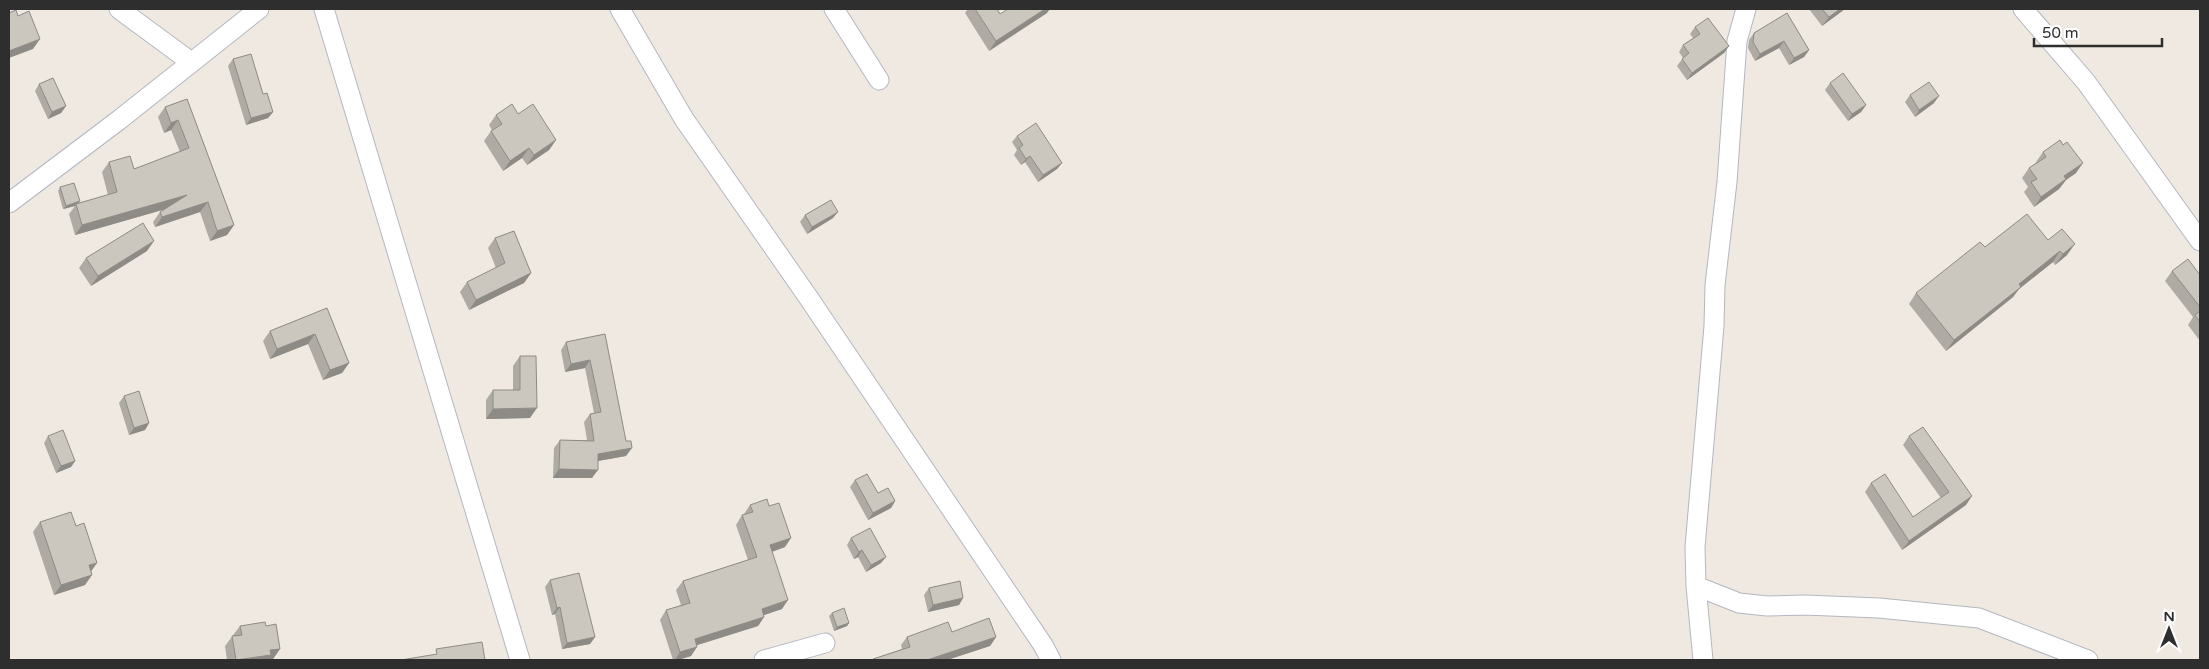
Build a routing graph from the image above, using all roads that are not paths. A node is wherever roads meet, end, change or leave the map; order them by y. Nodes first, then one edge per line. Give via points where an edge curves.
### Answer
1 (119, 9) edge
2 (259, 9) edge
3 (324, 9) edge
4 (620, 9) edge
5 (834, 9) edge
6 (1746, 9) edge
7 (2023, 9) edge
8 (191, 62) junction
9 (878, 80) dead end
10 (9, 203) edge
11 (2200, 241) edge
12 (1696, 586) junction
13 (825, 643) dead end
14 (520, 660) edge
15 (764, 660) edge
16 (1051, 660) edge
17 (1703, 660) edge
18 (2088, 660) edge

1 - 8 street
2 - 8 street
3 - 14 street
4 - 16 street via 684,119
5 - 9 street
6 - 12 street via 1737,41 1727,182 1715,285 1695,547
7 - 11 street via 2086,82
8 - 10 street
12 - 17 street
12 - 18 street via 1740,603 1879,608 1979,618
13 - 15 street

